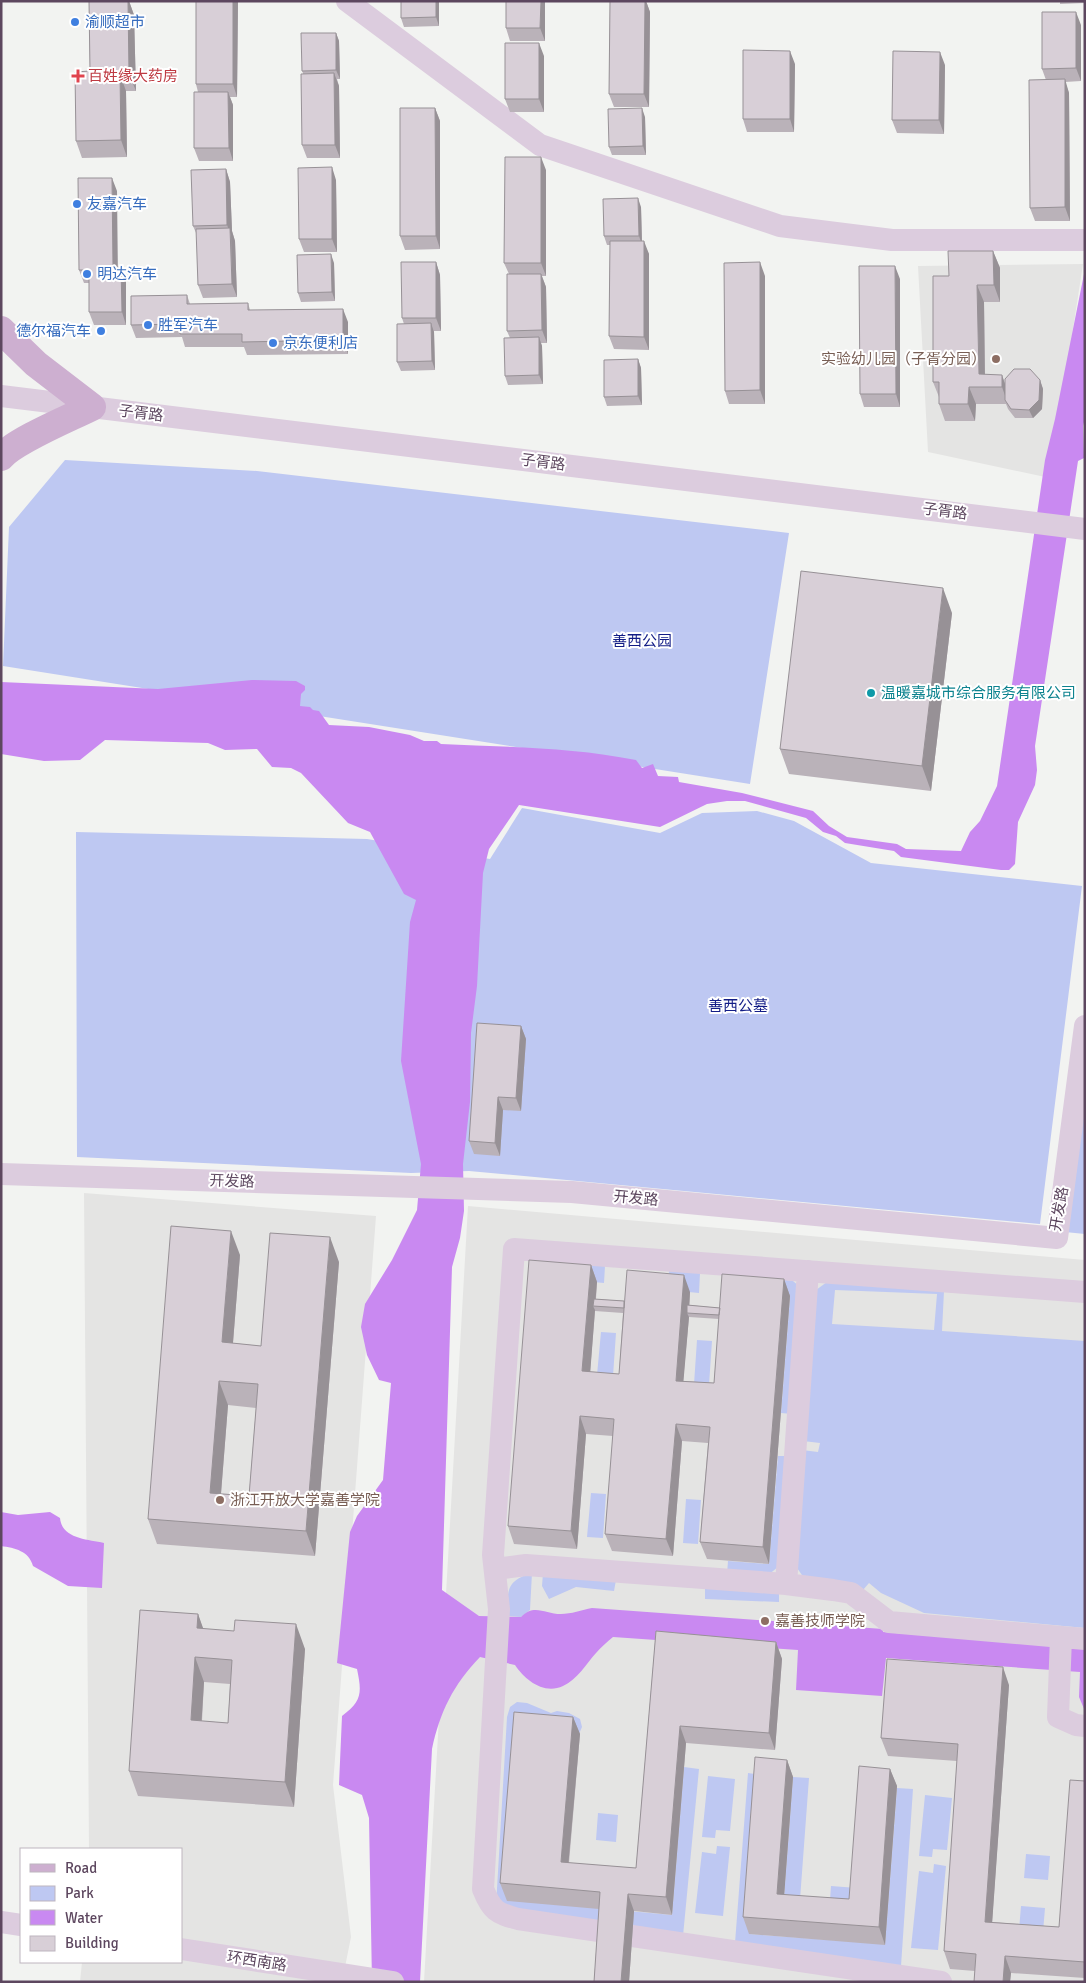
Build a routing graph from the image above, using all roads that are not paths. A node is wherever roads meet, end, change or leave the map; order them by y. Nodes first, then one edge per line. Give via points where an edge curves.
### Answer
1 (346, 1) edge
2 (1083, 240) edge
3 (1, 330) edge
4 (1, 396) edge
5 (92, 407) junction
6 (1, 457) edge
7 (1085, 528) edge
8 (1085, 1026) edge
9 (1, 1174) edge
10 (808, 1271) junction
11 (1085, 1292) edge
12 (494, 1569) junction
13 (786, 1584) junction
14 (1061, 1637) junction
15 (1085, 1639) edge
16 (1085, 1726) edge
17 (1, 1922) edge
18 (20, 1925) edge
19 (182, 1949) edge
20 (393, 1982) edge
21 (941, 1982) edge

1 - 2 street via 540,145 780,226 892,240
3 - 5 main road via 36,364
4 - 5 street, 子胥路
5 - 6 main road via 27,439
5 - 7 street, 子胥路
8 - 9 street, 开发路 via 1057,1238 572,1192
10 - 11 street
10 - 12 street via 514,1249
10 - 13 street
12 - 13 street via 526,1565
12 - 21 street via 499,1609 483,1890 490,1906 499,1913 518,1919
13 - 14 street via 851,1593 889,1622
14 - 15 street
14 - 16 street via 1058,1717
17 - 18 street
19 - 20 street, 环西南路

